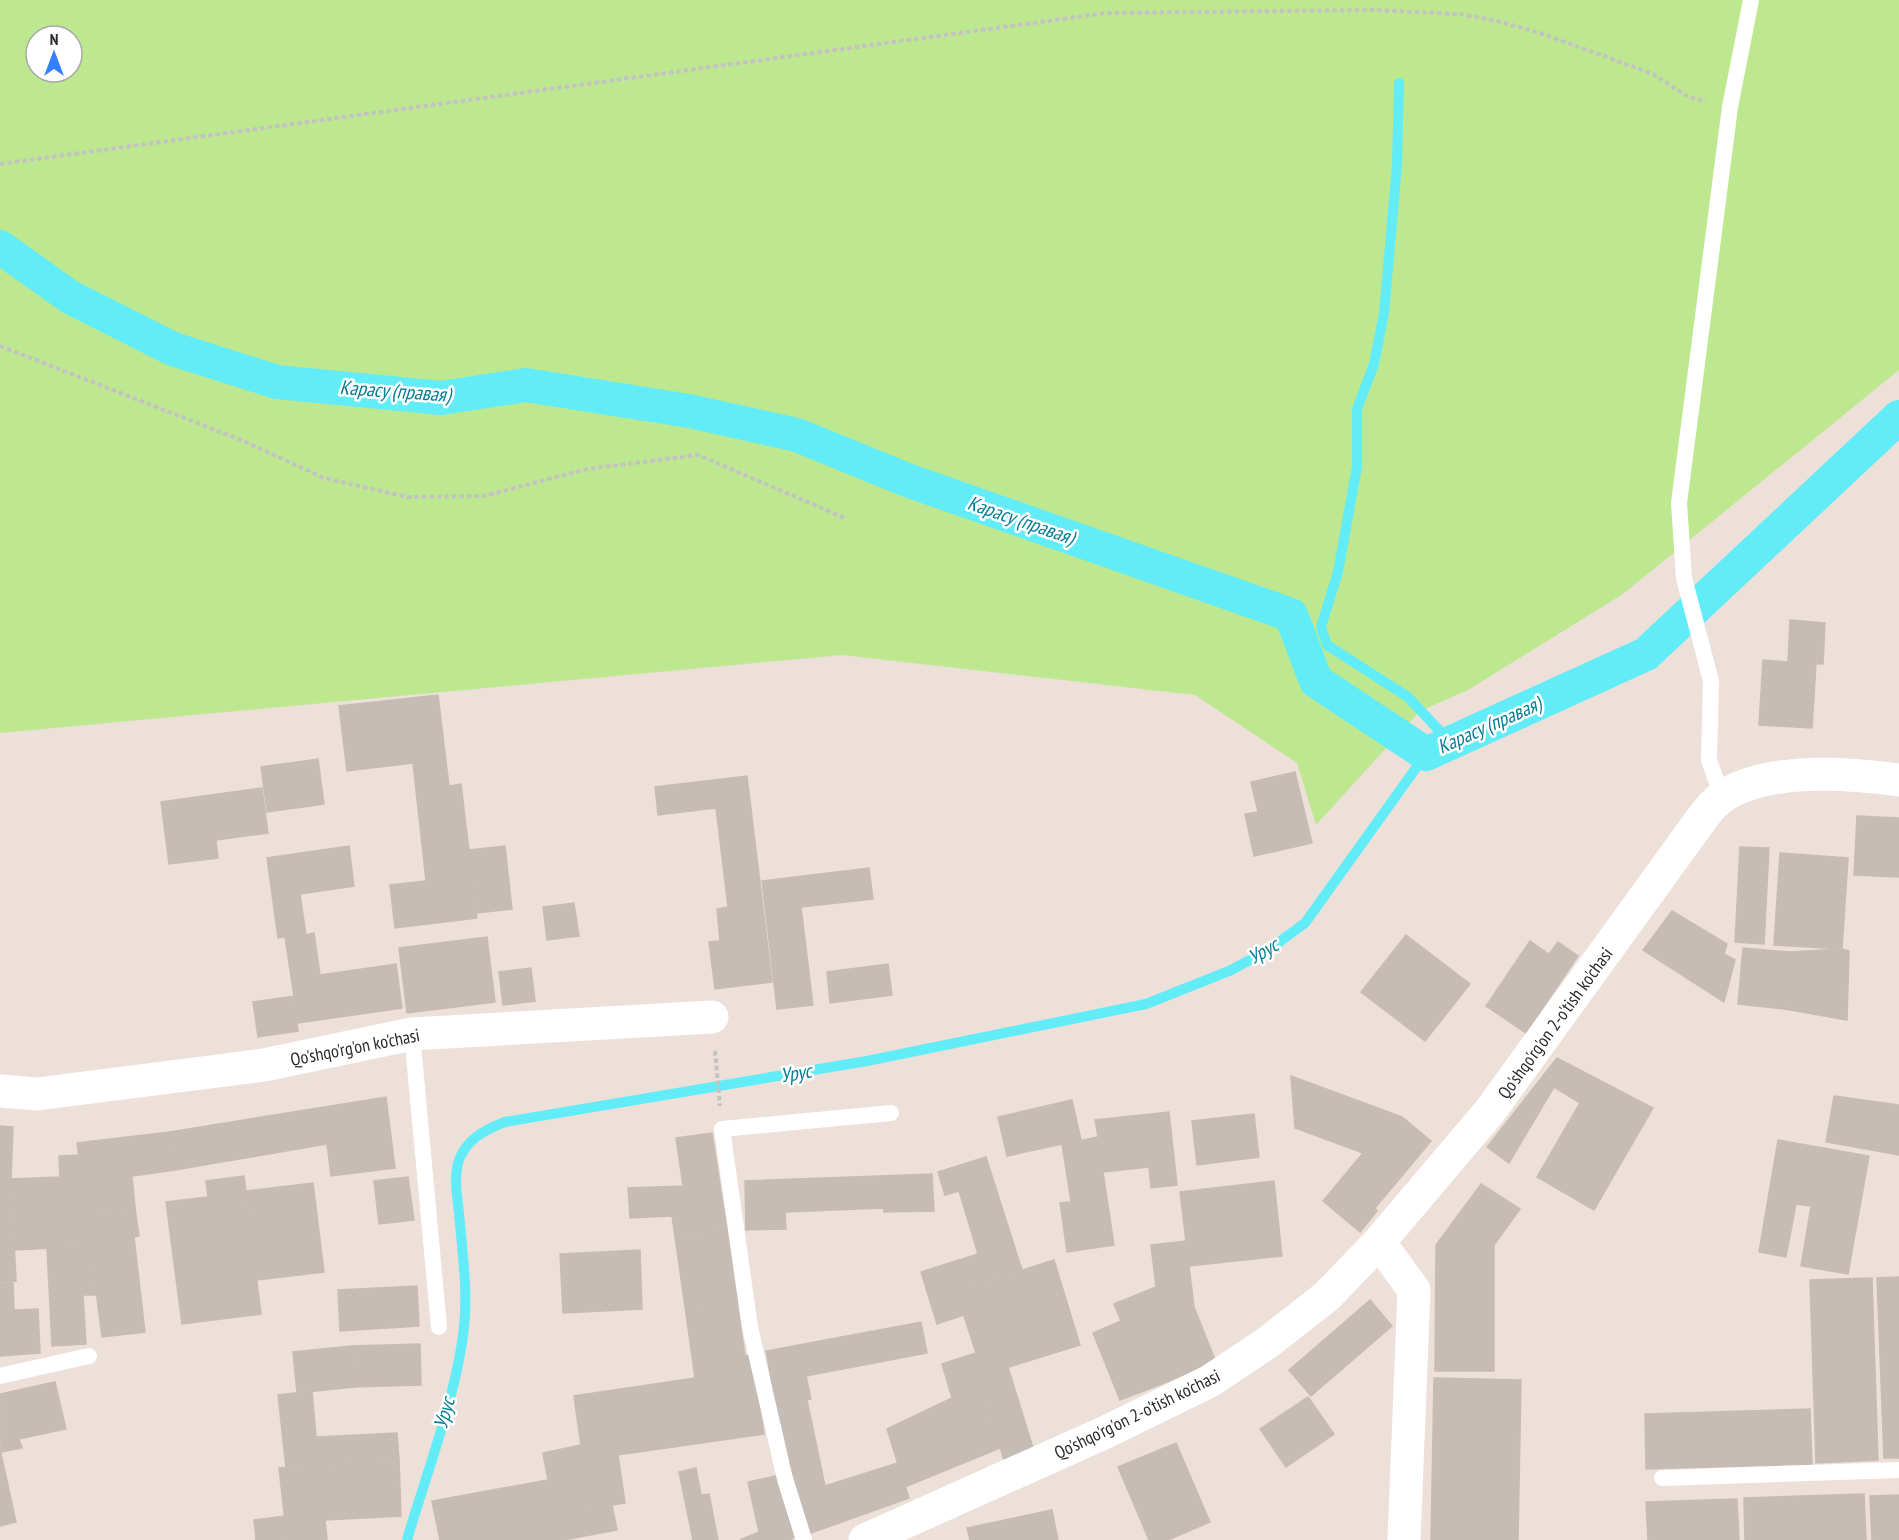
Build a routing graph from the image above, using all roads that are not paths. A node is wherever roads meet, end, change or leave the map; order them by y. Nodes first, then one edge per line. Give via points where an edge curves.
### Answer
1 (1750, 0) edge
2 (1899, 780) edge
3 (1722, 797) junction
4 (712, 1017) road end
5 (412, 1034) junction
6 (0, 1091) edge
7 (891, 1113) dead end
8 (1379, 1242) junction
9 (439, 1327) dead end
10 (89, 1356) dead end
11 (0, 1376) edge
12 (1899, 1470) edge
13 (1662, 1478) dead end
14 (804, 1540) edge
15 (865, 1540) edge
16 (1404, 1540) edge

1 - 3 lane via 1730,107 1679,503 1684,578 1711,681 1709,760
2 - 3 street via 1849,774 1802,776 1762,782
3 - 8 street, Qo'shqo'rg'on 2-o'tish ko'chasi via 1700,821 1490,1111
4 - 5 street, Qo'shqo'rg'on ko'chasi
5 - 6 street, Qo'shqo'rg'on ko'chasi via 264,1065 37,1094
5 - 9 lane
7 - 14 lane via 722,1129 750,1327 785,1479
8 - 15 street, Qo'shqo'rg'on 2-o'tish ko'chasi via 1298,1320 1210,1381
8 - 16 street via 1414,1290
10 - 11 lane
12 - 13 lane

